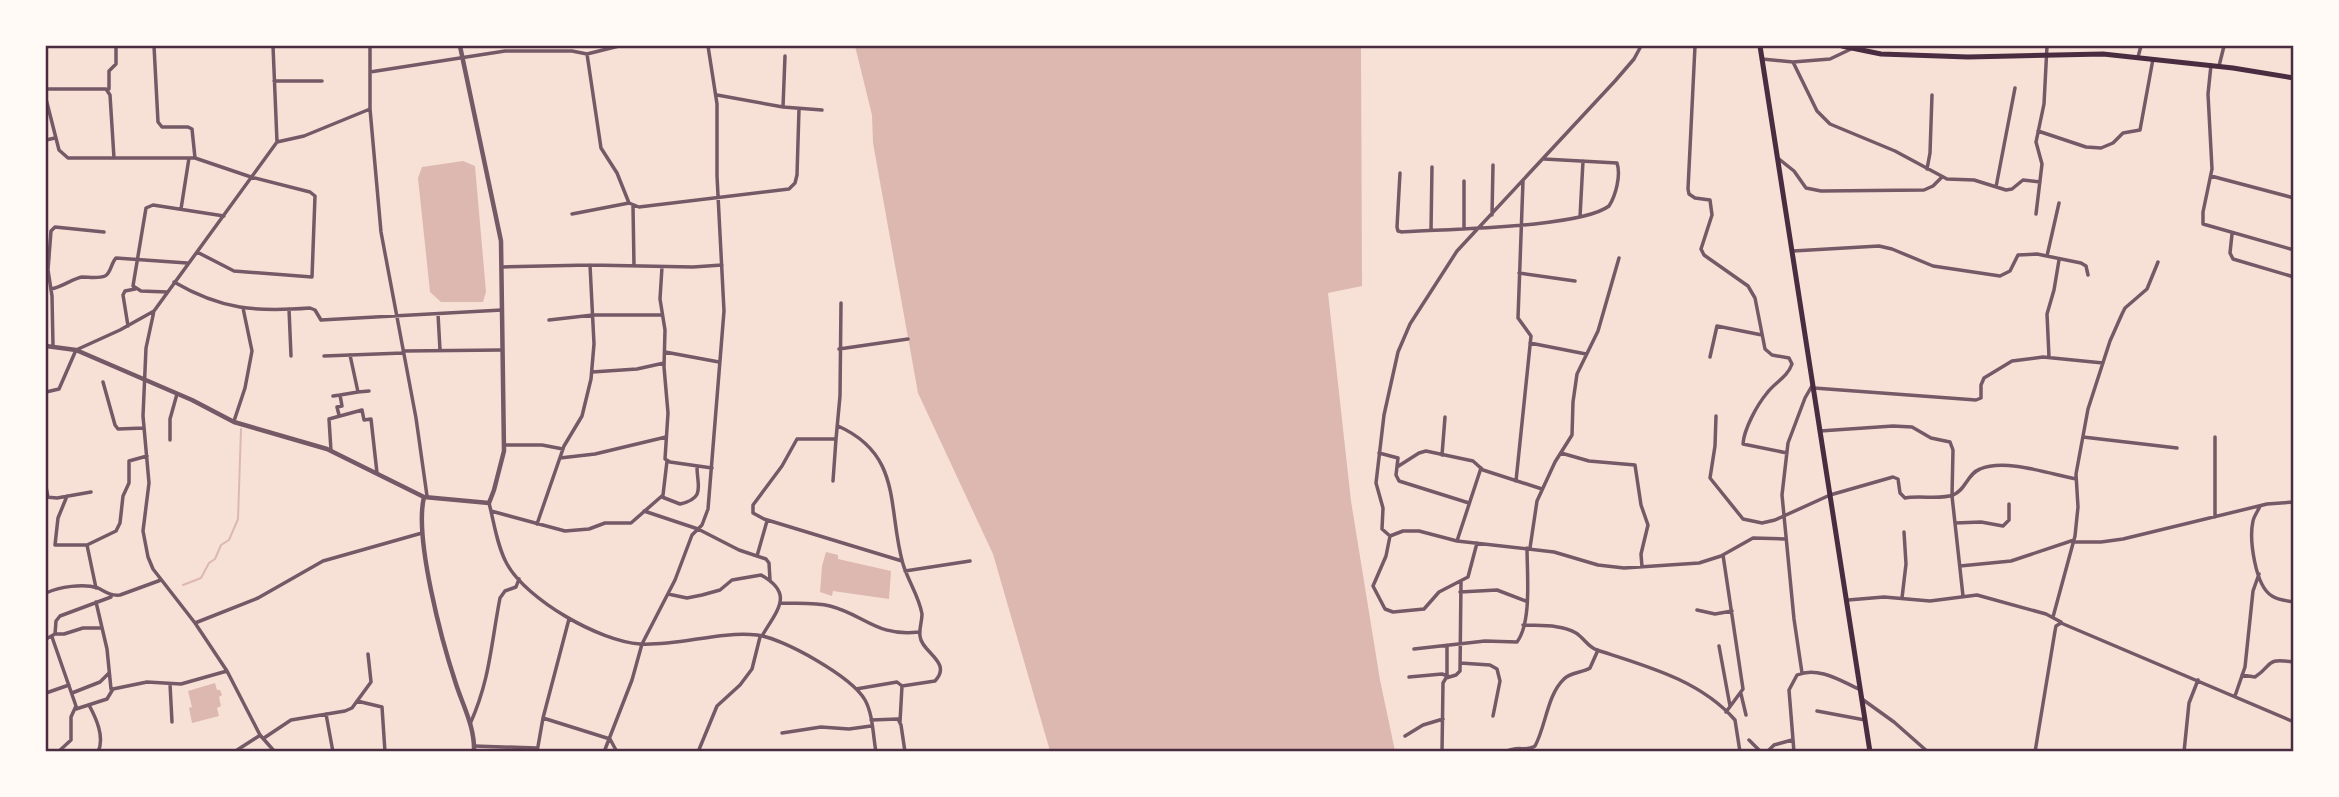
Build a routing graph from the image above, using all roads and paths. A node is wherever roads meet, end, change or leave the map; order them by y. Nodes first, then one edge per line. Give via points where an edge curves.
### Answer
1 (116, 46) edge
2 (154, 46) edge
3 (273, 46) edge
4 (370, 46) edge
5 (460, 46) edge
6 (619, 46) edge
7 (708, 46) edge
8 (1641, 46) edge
9 (1695, 46) edge
10 (1760, 46) edge
11 (1842, 46) edge
12 (1912, 46) edge
13 (2046, 46) edge
14 (2141, 46) edge
15 (2224, 46) edge
16 (571, 48) edge
17 (1851, 49) junction
18 (587, 54) junction
19 (2046, 54) junction
20 (1912, 55) junction
21 (462, 56) junction
22 (785, 56) dead end
23 (2138, 58) junction
24 (1762, 59) junction
25 (2153, 60) junction
26 (1793, 62) junction
27 (2210, 65) junction
28 (2218, 66) junction
29 (370, 72) junction
30 (2294, 78) edge
31 (322, 81) dead end
32 (274, 82) junction
33 (2015, 88) dead end
34 (46, 89) edge
35 (109, 92) junction
36 (716, 95) junction
37 (1932, 95) dead end
38 (46, 99) edge
39 (783, 107) junction
40 (370, 109) junction
41 (799, 109) junction
42 (822, 110) dead end
43 (2038, 131) junction
44 (55, 138) junction
45 (46, 140) edge
46 (277, 142) junction
47 (114, 158) junction
48 (192, 158) junction
49 (1544, 159) junction
50 (1779, 159) junction
51 (1583, 161) junction
52 (1493, 165) dead end
53 (1432, 167) dead end
54 (1927, 169) junction
55 (1400, 173) dead end
56 (2211, 176) junction
57 (251, 177) junction
58 (1942, 177) junction
59 (1464, 181) dead end
60 (1523, 181) junction
61 (2040, 182) junction
62 (1996, 187) junction
63 (719, 198) junction
64 (2294, 198) edge
65 (2059, 203) dead end
66 (631, 204) junction
67 (181, 209) junction
68 (2036, 214) dead end
69 (572, 215) dead end
70 (1492, 215) junction
71 (224, 216) junction
72 (1580, 217) junction
73 (1521, 224) junction
74 (1480, 227) junction
75 (1464, 228) junction
76 (1431, 230) junction
77 (104, 232) dead end
78 (2232, 234) junction
79 (2294, 250) edge
80 (1793, 251) junction
81 (197, 252) junction
82 (2047, 256) junction
83 (1619, 258) dead end
84 (137, 259) junction
85 (2059, 260) junction
86 (2158, 262) dead end
87 (187, 263) junction
88 (590, 265) junction
89 (722, 265) junction
90 (635, 266) junction
91 (502, 267) junction
92 (662, 267) junction
93 (1519, 273) junction
94 (2088, 275) dead end
95 (2294, 277) edge
96 (47, 281) edge
97 (1576, 281) dead end
98 (174, 282) junction
99 (51, 289) junction
100 (135, 289) junction
101 (167, 292) junction
102 (841, 303) dead end
103 (243, 308) junction
104 (289, 309) junction
105 (502, 310) junction
106 (154, 311) junction
107 (438, 314) junction
108 (593, 315) junction
109 (662, 315) junction
110 (395, 316) junction
111 (549, 320) dead end
112 (128, 326) junction
113 (1762, 335) junction
114 (908, 339) dead end
115 (1530, 342) junction
116 (46, 346) edge
117 (53, 346) junction
118 (839, 349) junction
119 (76, 350) junction
120 (502, 350) junction
121 (440, 351) junction
122 (403, 352) junction
123 (665, 352) junction
124 (1587, 354) junction
125 (350, 355) junction
126 (291, 356) dead end
127 (324, 356) dead end
128 (1710, 357) dead end
129 (2049, 357) junction
130 (719, 362) junction
131 (664, 363) junction
132 (2104, 363) junction
133 (592, 372) junction
134 (143, 379) junction
135 (103, 382) dead end
136 (1814, 385) junction
137 (369, 391) dead end
138 (46, 392) edge
139 (358, 392) junction
140 (177, 394) junction
141 (340, 395) junction
142 (333, 396) dead end
143 (1716, 416) dead end
144 (339, 417) junction
145 (1445, 417) dead end
146 (234, 422) junction
147 (838, 426) junction
148 (144, 428) junction
149 (1820, 431) junction
150 (666, 437) junction
151 (2083, 437) junction
152 (2215, 437) dead end
153 (836, 439) junction
154 (170, 440) dead end
155 (504, 446) junction
156 (2177, 448) dead end
157 (563, 449) junction
158 (331, 450) junction
159 (1379, 453) junction
160 (1561, 453) junction
161 (1787, 453) junction
162 (1441, 455) junction
163 (147, 456) junction
164 (560, 458) junction
165 (667, 461) junction
166 (697, 466) junction
167 (1398, 467) junction
168 (712, 468) junction
169 (1481, 468) junction
170 (377, 473) junction
171 (2076, 479) junction
172 (832, 481) dead end
173 (1516, 481) junction
174 (46, 487) edge
175 (1542, 489) junction
176 (91, 492) dead end
177 (1830, 495) junction
178 (67, 496) junction
179 (1952, 496) junction
180 (47, 497) edge
181 (426, 497) junction
182 (662, 497) junction
183 (2294, 502) edge
184 (488, 503) junction
185 (1469, 503) junction
186 (2009, 505) dead end
187 (2260, 506) junction
188 (644, 510) junction
189 (491, 511) junction
190 (1783, 516) junction
191 (2215, 517) junction
192 (767, 520) junction
193 (1955, 523) junction
194 (537, 524) junction
195 (698, 529) junction
196 (1904, 531) dead end
197 (422, 533) junction
198 (1390, 536) junction
199 (1785, 539) junction
200 (1457, 541) junction
201 (2074, 541) junction
202 (1477, 543) junction
203 (87, 545) junction
204 (1528, 548) junction
205 (1723, 555) junction
206 (757, 556) junction
207 (902, 561) junction
208 (970, 561) dead end
209 (1960, 566) junction
210 (1642, 567) junction
211 (905, 571) junction
212 (2259, 574) junction
213 (519, 579) junction
214 (161, 580) junction
215 (770, 580) junction
216 (1461, 582) junction
217 (96, 587) junction
218 (1461, 592) junction
219 (46, 593) edge
220 (668, 594) junction
221 (114, 596) junction
222 (1963, 596) junction
223 (1902, 598) junction
224 (1848, 600) junction
225 (1527, 601) junction
226 (96, 602) junction
227 (2294, 602) edge
228 (780, 603) junction
229 (1697, 610) dead end
230 (1732, 611) junction
231 (2053, 617) junction
232 (569, 619) junction
233 (195, 623) junction
234 (2062, 623) junction
235 (1523, 625) junction
236 (102, 628) junction
237 (919, 632) junction
238 (53, 636) junction
239 (761, 636) junction
240 (46, 639) edge
241 (642, 644) junction
242 (1460, 644) junction
243 (1447, 645) junction
244 (1719, 646) dead end
245 (1414, 649) dead end
246 (1598, 650) junction
247 (368, 654) dead end
248 (2294, 662) edge
249 (1460, 663) junction
250 (227, 671) junction
251 (109, 673) junction
252 (1802, 673) junction
253 (1448, 675) junction
254 (2242, 675) junction
255 (1409, 677) dead end
256 (2198, 680) junction
257 (170, 684) junction
258 (69, 685) junction
259 (902, 686) junction
260 (856, 689) junction
261 (1861, 690) junction
262 (111, 691) junction
263 (46, 693) edge
264 (72, 693) junction
265 (1741, 694) junction
266 (2235, 696) junction
267 (1862, 699) junction
268 (356, 701) junction
269 (89, 705) junction
270 (1730, 706) junction
271 (76, 709) junction
272 (1817, 710) dead end
273 (1726, 712) junction
274 (326, 714) junction
275 (1746, 715) dead end
276 (1493, 716) dead end
277 (543, 718) junction
278 (1443, 719) junction
279 (870, 720) junction
280 (1865, 720) junction
281 (172, 722) dead end
282 (900, 722) junction
283 (2294, 722) edge
284 (470, 724) junction
285 (872, 726) junction
286 (782, 733) dead end
287 (1405, 736) dead end
288 (262, 737) junction
289 (610, 740) junction
290 (1749, 740) dead end
291 (1792, 740) junction
292 (474, 749) edge
293 (537, 750) edge
294 (58, 751) edge
295 (98, 751) edge
296 (234, 751) edge
297 (275, 751) edge
298 (333, 751) edge
299 (385, 751) edge
300 (604, 751) edge
301 (617, 751) edge
302 (698, 751) edge
303 (876, 751) edge
304 (905, 751) edge
305 (1443, 751) edge
306 (1506, 751) edge
307 (1740, 751) edge
308 (1765, 751) edge
309 (1794, 751) edge
310 (1870, 751) edge
311 (1928, 751) edge
312 (2035, 751) edge
313 (2184, 751) edge

1 - 35 street via 116,64 108,74
2 - 48 street via 158,122 162,127 192,129
3 - 32 street
4 - 29 street
5 - 21 street
6 - 18 street
7 - 36 street
8 - 49 street
9 - 113 street via 1688,192 1710,200 1713,211 1701,249 1752,291
10 - 24 main road
11 - 17 main road
12 - 20 street
13 - 19 street
14 - 23 street
15 - 28 street
16 - 18 street
16 - 21 street
17 - 20 main road
17 - 26 street via 1830,59
18 - 66 street via 601,148
19 - 20 main road
19 - 23 main road
19 - 43 street
21 - 29 street
21 - 91 street via 501,241
22 - 39 street
23 - 25 main road
24 - 26 street
24 - 50 main road
25 - 27 main road
25 - 43 street via 2140,130 2123,132 2101,148
26 - 54 street via 1817,111 1830,124
27 - 28 main road
27 - 56 street
28 - 30 main road
29 - 40 street
31 - 32 street
32 - 46 street
33 - 62 street
34 - 35 street via 103,88
35 - 47 street
36 - 39 street
36 - 63 street
37 - 54 street
38 - 44 street
39 - 41 street
40 - 46 street
40 - 110 street via 381,232
41 - 42 street
41 - 63 street via 793,187
43 - 61 street
44 - 45 street
44 - 47 street via 58,150 68,158
46 - 57 street
47 - 48 street
48 - 57 street
48 - 67 street
49 - 51 street
49 - 60 street
50 - 58 street via 1806,188 1821,191 1924,190
50 - 80 main road
51 - 72 street
51 - 72 street via 1613,162 1619,167 1609,206
52 - 70 street
53 - 76 street
54 - 58 street
55 - 76 street via 1398,230
56 - 64 street
56 - 78 street via 2203,224
57 - 71 street
57 - 81 street via 315,196 312,277 234,271
58 - 62 street
59 - 75 street
60 - 70 street
60 - 73 street
61 - 62 street via 2023,180 2010,190
61 - 68 street
63 - 66 street
63 - 89 street
65 - 82 street
66 - 69 street
66 - 90 street
67 - 71 street
67 - 84 street via 148,206
70 - 74 street
71 - 81 street
72 - 73 street
73 - 74 street
73 - 93 street
74 - 75 street
74 - 159 street via 1446,266 1402,338
75 - 76 street
77 - 96 street via 52,228
78 - 79 street
78 - 95 street via 2233,259
80 - 82 street via 1880,246 1933,266 2000,276 2010,271 2018,255
80 - 136 main road
81 - 87 street
82 - 85 street
83 - 124 street
84 - 87 street
84 - 99 street via 116,258 104,276 82,277
84 - 100 street
85 - 94 street via 2081,263
85 - 129 street via 2047,314
86 - 132 street via 2147,289 2125,308
87 - 98 street
88 - 90 street
88 - 91 street
88 - 108 street
89 - 92 street
89 - 130 street via 724,322
90 - 92 street
91 - 105 street
92 - 109 street
93 - 97 street
93 - 115 street via 1518,318 1530,334
96 - 99 street
98 - 101 street
98 - 103 street via 204,299
99 - 117 street
100 - 101 street
100 - 112 street via 123,295
101 - 106 street
102 - 118 street
103 - 104 street
103 - 146 street via 252,351
104 - 110 street via 313,309 321,320
104 - 126 street
105 - 107 street
105 - 120 street
106 - 112 street
106 - 134 street
107 - 110 street
107 - 121 street
108 - 109 street
108 - 111 street
108 - 133 street
109 - 123 street
110 - 122 street
112 - 119 street
113 - 128 street via 1717,326
113 - 161 street via 1766,351 1792,364 1763,399 1743,444
114 - 118 street
115 - 124 street
115 - 173 street
116 - 117 street
117 - 119 street
118 - 147 street
119 - 134 street
119 - 138 street via 59,389
120 - 121 street
120 - 155 street
121 - 122 street
122 - 125 street
122 - 181 street
123 - 130 street
123 - 131 street
124 - 160 street via 1575,383 1572,435
125 - 127 street
125 - 139 street
129 - 132 street
129 - 136 street via 2012,361 1987,375 1982,380 1981,398 1976,400
130 - 168 street
131 - 133 street
131 - 150 street
132 - 151 street
133 - 157 street via 582,416
134 - 140 street
134 - 148 street
135 - 148 street via 118,429
136 - 149 main road
136 - 161 street
137 - 139 street
139 - 141 street
140 - 146 street
140 - 154 street
141 - 142 street
141 - 144 street
143 - 190 street via 1710,478 1743,519 1762,523
144 - 158 street via 329,419
144 - 170 street via 362,410 364,421 371,419
145 - 162 street
146 - 158 street
147 - 153 street
147 - 207 street via 864,441 883,468
148 - 163 street
149 - 177 main road
149 - 179 street via 1912,426 1931,438 1948,441 1954,450
150 - 164 street
150 - 165 street
151 - 156 street
151 - 171 street
152 - 191 street
153 - 172 street
153 - 192 street via 800,437 795,441 753,505 753,513
155 - 157 street via 542,444
155 - 184 street
157 - 164 street
158 - 170 street
159 - 167 street via 1398,458
159 - 198 street via 1376,483 1383,508 1381,526
160 - 175 street
160 - 210 street via 1588,461 1635,465 1648,530
161 - 190 street
162 - 167 street via 1423,452
162 - 169 street via 1473,461
163 - 203 street via 129,461 129,484 116,531
163 - 214 street via 144,544
164 - 194 street
165 - 166 street
165 - 182 street
166 - 168 street
166 - 182 street via 697,496 680,504
167 - 185 street via 1399,481
168 - 195 street via 707,515
169 - 173 street
169 - 185 street
170 - 181 street
171 - 179 street via 2016,467 1988,467 1976,471
171 - 201 street
173 - 175 street
174 - 180 street
175 - 204 street
176 - 178 street
177 - 179 street via 1893,477 1905,498
177 - 190 street
177 - 224 main road
178 - 180 street
178 - 203 street via 54,542 58,546
179 - 193 street
181 - 184 street
181 - 197 street
182 - 188 street
183 - 187 street
184 - 189 street
185 - 200 street
186 - 193 street via 2009,520 2003,526
187 - 191 street
187 - 212 street via 2253,520 2253,552
188 - 194 street via 631,523 605,523 590,529 559,531
188 - 195 street
189 - 194 street
189 - 213 street via 505,558
190 - 199 street
191 - 201 street via 2108,541
192 - 206 street
192 - 207 street
193 - 209 street
195 - 206 street
195 - 220 street
196 - 223 street
197 - 233 street via 323,561 258,598
197 - 284 street via 443,637
198 - 200 street via 1419,531
198 - 216 street via 1373,586 1387,611 1424,609 1439,592
199 - 205 street via 1753,538
199 - 252 street
200 - 202 street
201 - 209 street via 2011,561
201 - 231 street
202 - 204 street
202 - 216 street via 1471,574
203 - 217 street
204 - 210 street via 1598,565
204 - 225 street
205 - 210 street via 1688,565
205 - 230 street
206 - 215 street via 768,561
207 - 211 street
208 - 211 street
209 - 222 street
211 - 237 street via 920,607
212 - 227 street via 2272,597
212 - 254 street
213 - 232 street
213 - 284 street via 500,598 487,680
214 - 221 street
214 - 233 street
215 - 220 street via 755,574 702,595
215 - 228 street via 780,589
216 - 218 street
217 - 219 street
217 - 221 street
218 - 225 street via 1497,590
218 - 242 street
220 - 241 street
221 - 226 street
222 - 223 street via 1930,601
222 - 231 street via 1984,596
223 - 224 street
224 - 261 main road
225 - 235 street
226 - 236 street
226 - 238 street via 60,616
228 - 237 street via 829,606 885,631
228 - 239 street
229 - 230 street
230 - 265 street
231 - 234 street
232 - 241 street
232 - 277 street
233 - 250 street
234 - 256 street
234 - 312 street via 2054,631
235 - 242 street via 1517,642
235 - 246 street via 1568,629
236 - 238 street
236 - 251 street
237 - 259 street via 922,643 935,655 940,674 930,682
238 - 240 street
238 - 258 street
239 - 241 street
239 - 260 street via 803,653
239 - 302 street via 752,669 717,706
241 - 289 street
242 - 243 street
242 - 249 street
243 - 245 street
243 - 253 street
244 - 270 street
246 - 273 street via 1684,681
246 - 306 street via 1590,668 1561,682 1535,746
247 - 268 street via 372,678
248 - 254 street via 2271,661 2255,677
249 - 253 street via 1458,674
249 - 276 street via 1497,669 1500,681
250 - 257 street
250 - 288 street
251 - 262 street
251 - 264 street via 100,682
252 - 261 street via 1824,674
252 - 291 street via 1793,679 1789,690
253 - 255 street
253 - 278 street via 1443,683
254 - 266 street
256 - 266 street
256 - 313 street via 2189,703
257 - 262 street via 147,682
257 - 281 street
258 - 263 street
258 - 264 street
259 - 260 street via 897,682
259 - 282 street
260 - 279 street via 865,700
261 - 267 main road
262 - 269 street via 107,699
264 - 271 street
265 - 270 street
265 - 275 street
266 - 283 street
267 - 280 main road
267 - 311 street
268 - 274 street via 349,710
268 - 299 street via 383,707
269 - 271 street
269 - 295 street via 100,737
270 - 273 street
271 - 294 street via 71,717 71,740
272 - 280 street
273 - 307 street via 1737,724
274 - 288 street via 287,722
274 - 298 street
277 - 289 street
277 - 293 street
278 - 287 street
278 - 305 street
279 - 282 street via 894,718
279 - 285 street
280 - 310 main road
282 - 304 street
284 - 292 street
285 - 286 street
285 - 303 street
288 - 296 street
288 - 297 street
289 - 300 street
289 - 301 street
290 - 308 street
291 - 308 street
291 - 309 street
292 - 293 street

